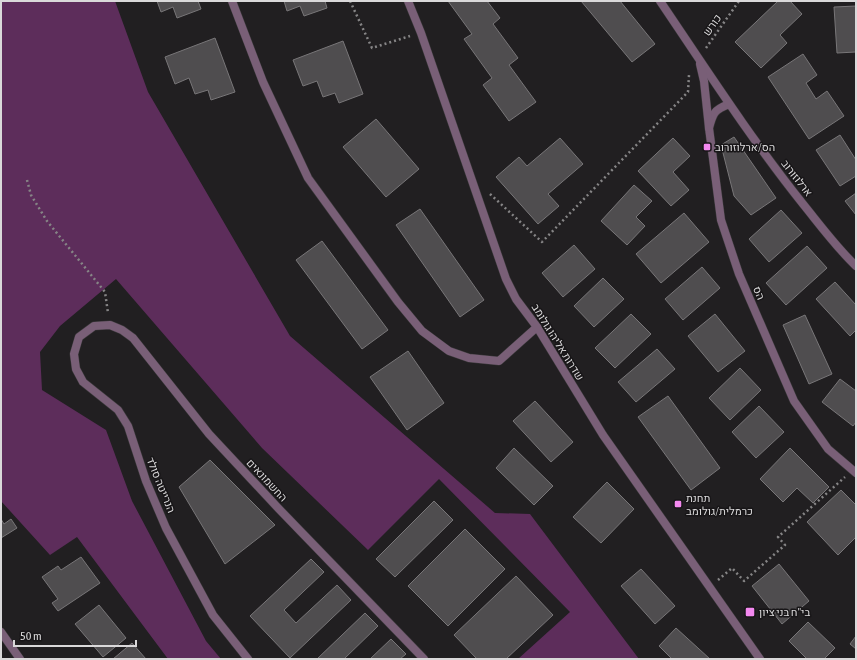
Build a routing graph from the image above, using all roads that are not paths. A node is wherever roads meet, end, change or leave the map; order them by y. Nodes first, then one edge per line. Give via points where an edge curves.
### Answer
1 (232, 1) edge
2 (408, 1) edge
3 (660, 1) edge
4 (699, 59) junction
5 (729, 104) junction
6 (710, 128) junction
7 (856, 266) edge
8 (110, 325) joint
9 (537, 327) junction
10 (854, 472) edge
11 (1, 632) edge
12 (20, 659) edge
13 (248, 659) edge
14 (424, 659) edge
15 (760, 659) edge

1 - 9 street via 264,82 308,178 422,331 449,351 469,358 499,361
2 - 9 street, שדרות אליהו גולומב via 506,279 516,299
3 - 4 street
4 - 5 street, ארלוזורוב
4 - 6 street
5 - 6 street, הס via 713,113
5 - 7 street, ארלוזורוב via 782,178
6 - 10 street, הס via 721,220 739,274 794,401 828,449
8 - 13 street, הנרייטה סולד via 94,326 79,337 74,354 76,369 83,382 118,410 128,426 146,481 166,528 213,615
8 - 14 street, החשמונאים via 133,338 208,434
9 - 15 street, שדרות אליהו גולומב via 603,436
11 - 12 street

